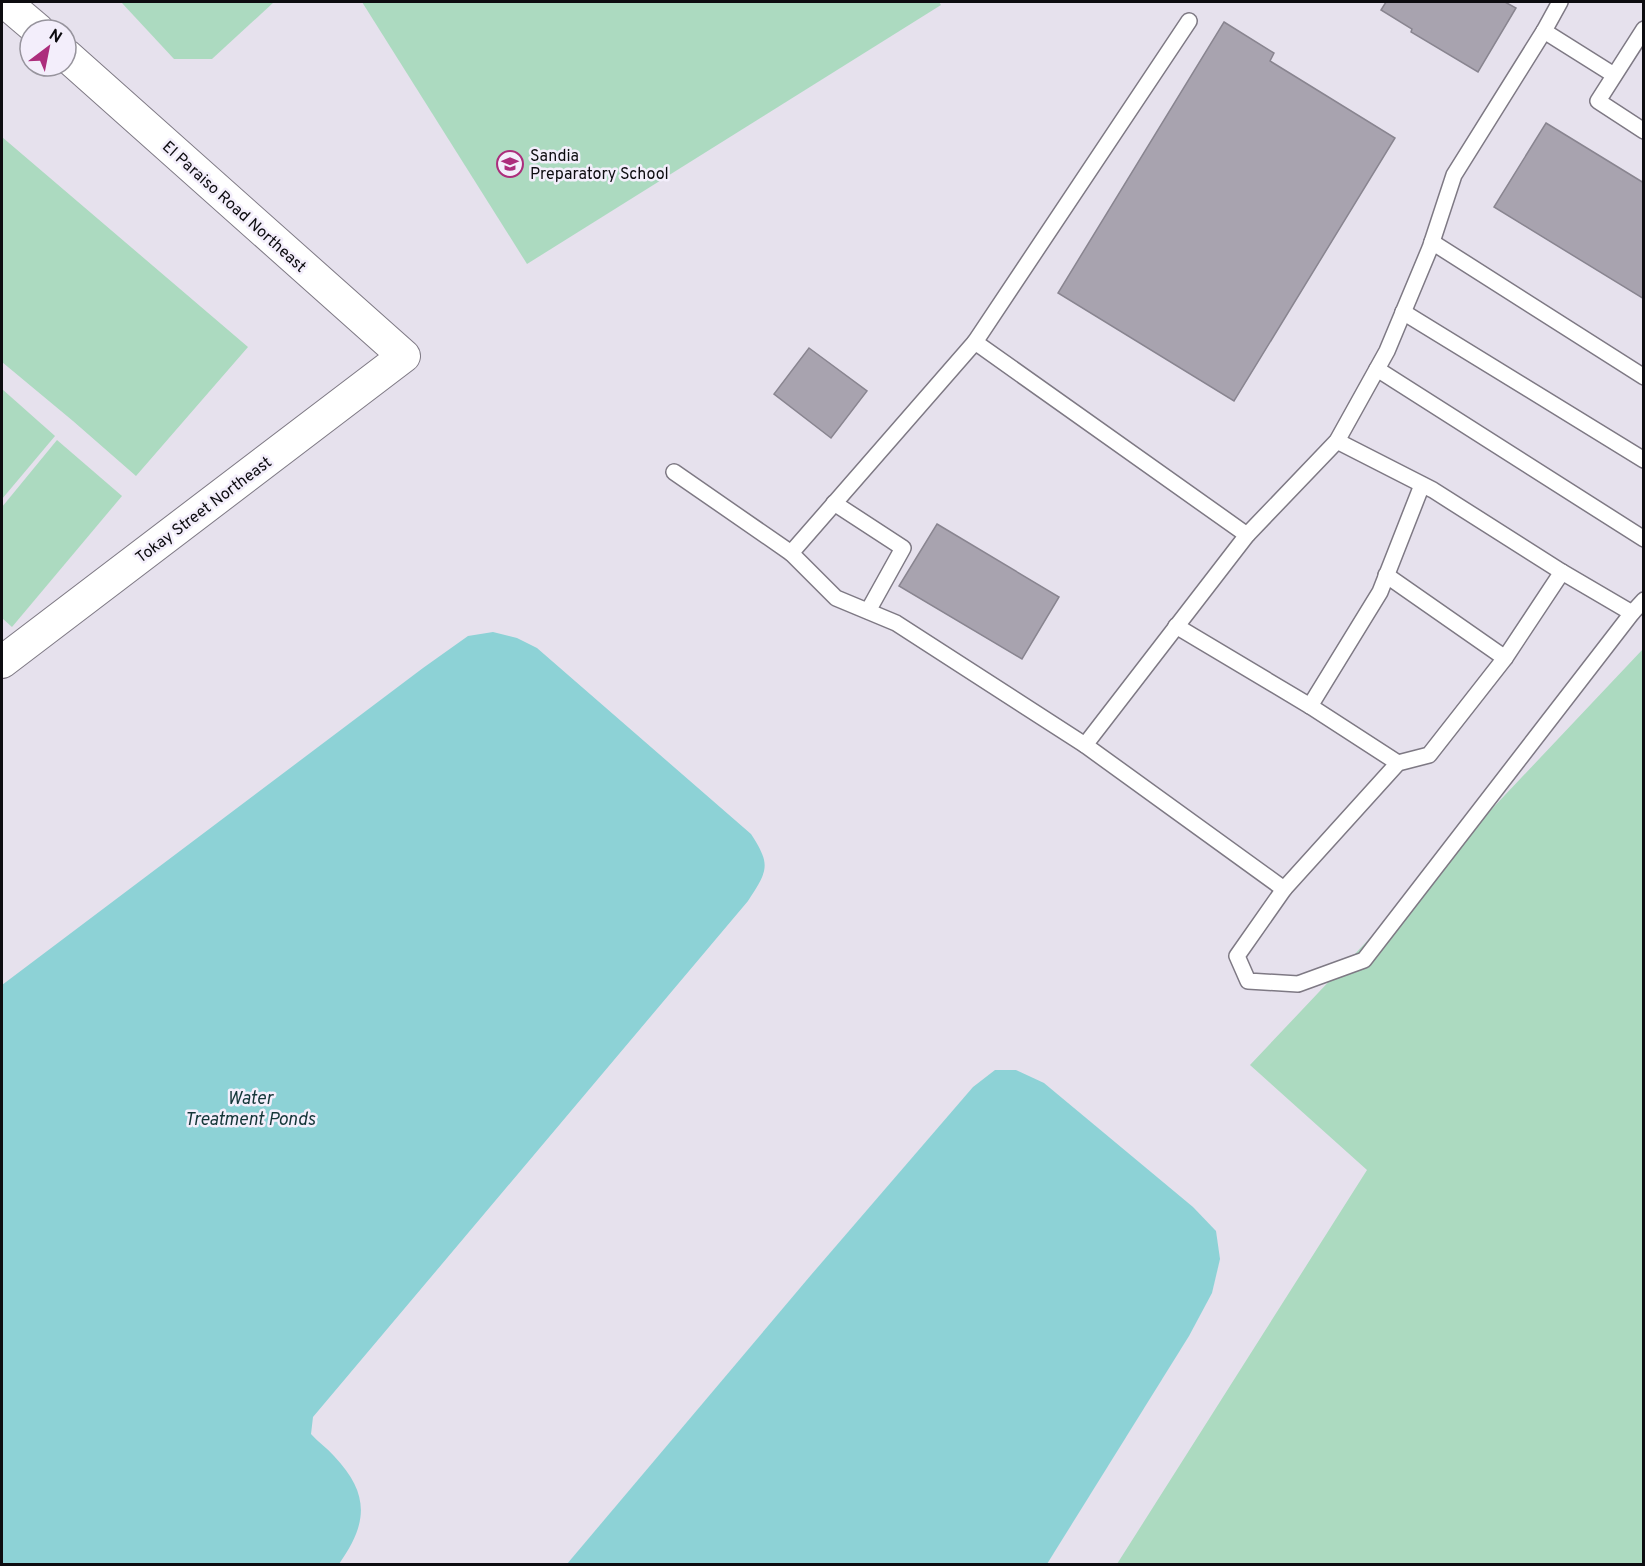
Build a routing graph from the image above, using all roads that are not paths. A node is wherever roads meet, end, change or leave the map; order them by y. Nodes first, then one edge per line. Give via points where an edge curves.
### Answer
1 (5, 2) edge
2 (1560, 2) edge
3 (24, 18) edge
4 (1189, 21) dead end
5 (1644, 29) edge
6 (1544, 31) junction
7 (78, 66) edge
8 (1614, 75) junction
9 (1644, 131) edge
10 (1432, 242) junction
11 (1403, 312) junction
12 (975, 342) junction
13 (404, 356) joint
14 (1377, 369) junction
15 (1644, 377) edge
16 (1337, 441) junction
17 (1644, 460) edge
18 (674, 472) dead end
19 (1422, 485) junction
20 (834, 503) junction
21 (1246, 535) junction
22 (1644, 539) edge
23 (791, 553) junction
24 (1562, 572) junction
25 (1386, 575) junction
26 (1644, 600) edge
27 (868, 611) junction
28 (1632, 613) junction
29 (1176, 626) junction
30 (1505, 658) junction
31 (2, 662) edge
32 (1310, 706) junction
33 (1085, 745) junction
34 (1398, 763) junction
35 (1284, 889) junction

1 - 3 street
2 - 6 lane
4 - 12 lane
5 - 8 lane
6 - 8 lane
6 - 10 lane via 1454,176
7 - 13 street, El Paraiso Road Northeast
8 - 9 lane via 1598,101
10 - 11 lane
10 - 15 lane
11 - 14 lane
11 - 17 lane
12 - 20 lane
12 - 21 lane
13 - 31 street, Tokay Street Northeast
14 - 16 lane
14 - 22 lane
16 - 19 lane
16 - 21 lane
18 - 23 lane
19 - 24 lane
19 - 25 lane
20 - 23 lane
20 - 27 lane via 903,548
21 - 29 lane
23 - 27 lane via 836,598
24 - 28 lane
24 - 30 lane
25 - 30 lane
25 - 32 lane via 1380,592
26 - 28 lane
27 - 33 lane via 896,623
28 - 35 lane via 1364,960 1298,984 1248,981 1237,956
29 - 32 lane
29 - 33 lane
30 - 34 lane via 1429,755
32 - 34 lane
33 - 35 lane
34 - 35 lane

